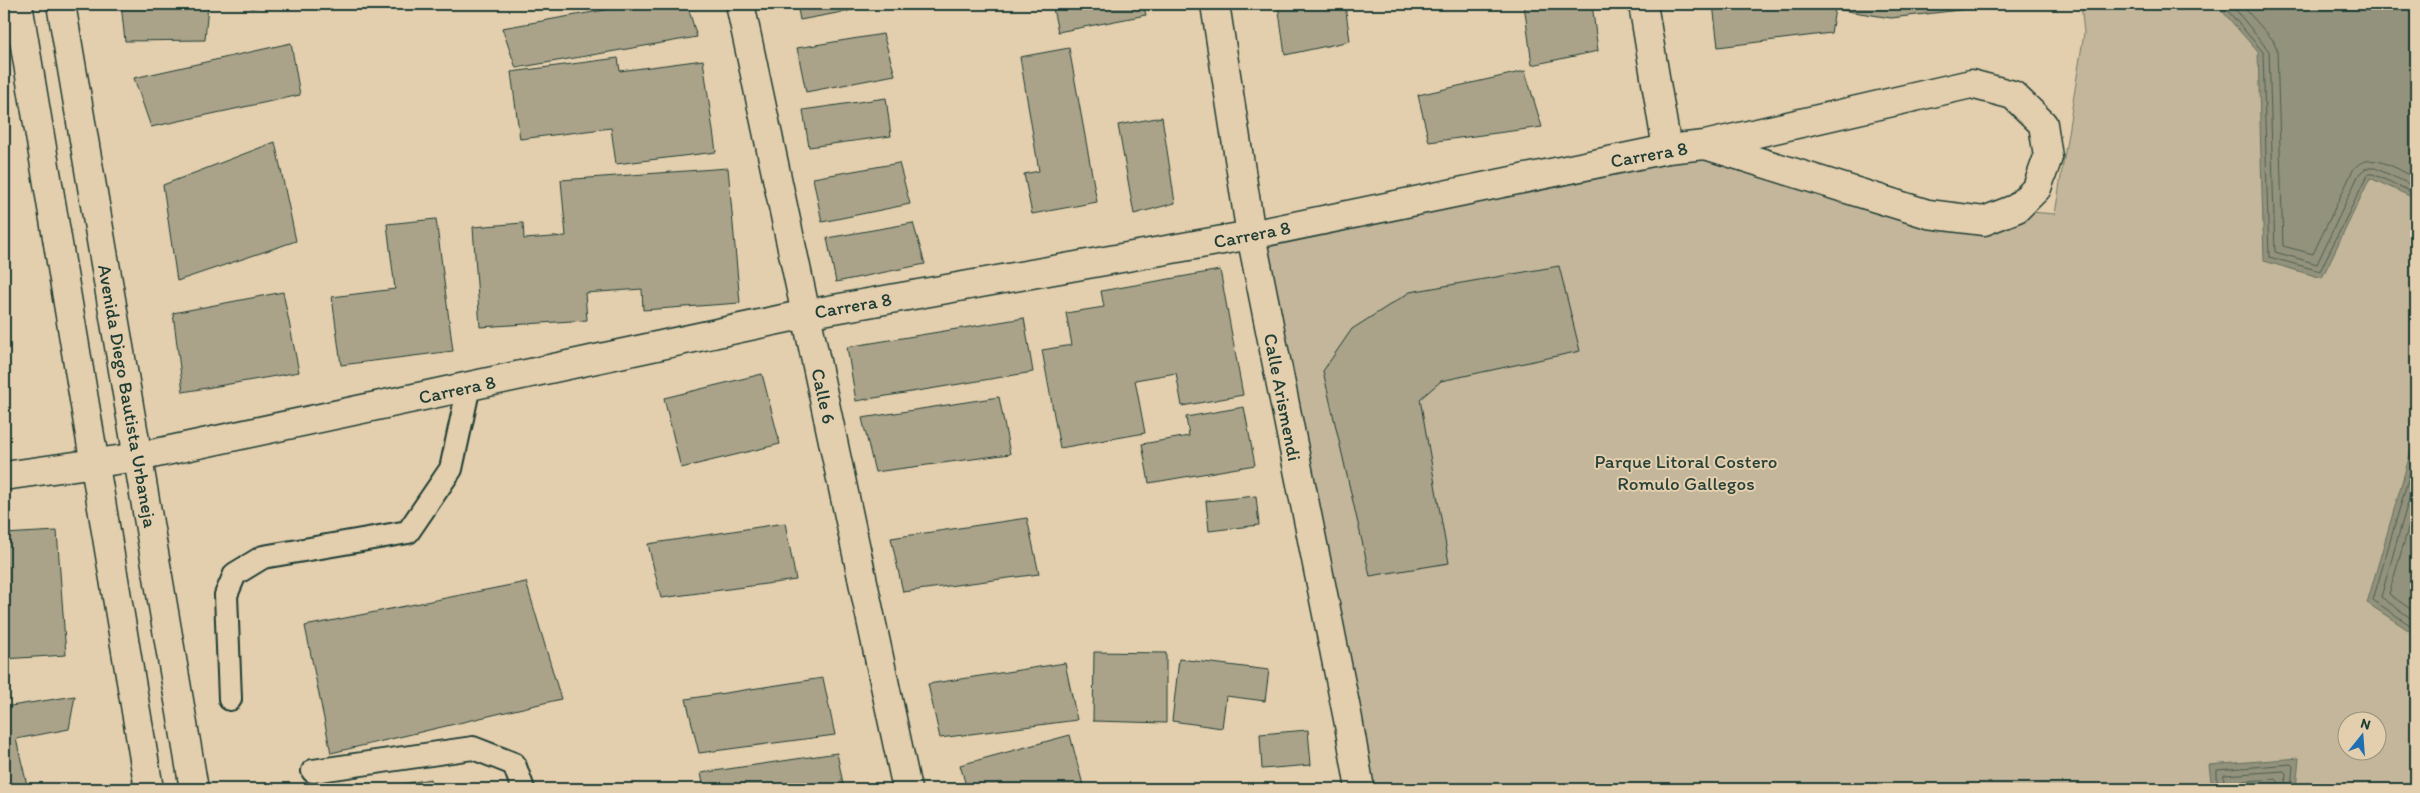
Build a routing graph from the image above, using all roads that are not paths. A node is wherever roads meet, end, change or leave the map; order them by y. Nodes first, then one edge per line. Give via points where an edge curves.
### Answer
1 (18, 4) edge
2 (61, 4) edge
3 (740, 4) edge
4 (1215, 4) edge
5 (1643, 4) edge
6 (1704, 145) junction
7 (1667, 149) junction
8 (1251, 235) junction
9 (806, 314) junction
10 (469, 386) junction
11 (138, 457) junction
12 (96, 463) junction
13 (4, 476) edge
14 (230, 698) dead end
15 (313, 772) dead end
16 (149, 789) edge
17 (194, 789) edge
18 (523, 789) edge
19 (907, 789) edge
20 (1360, 789) edge

1 - 12 street
2 - 11 street, Avenida Diego Bautista Urbaneja
3 - 9 street, Calle 6
4 - 8 street, Calle Arismendi
5 - 7 street
6 - 6 street, Carrera 8 via 1971,84 2013,95 2043,124 2048,156 2037,188 2017,208 1984,221 1928,214
6 - 7 street, Carrera 8
7 - 8 street, Carrera 8
8 - 9 street, Carrera 8
8 - 20 street, Calle Arismendi
9 - 10 street, Carrera 8
9 - 19 street, Calle 6
10 - 11 street, Carrera 8
10 - 14 lane via 451,469 408,532 263,556 235,574 226,595
11 - 12 street, Carrera 8
11 - 17 street, Avenida Diego Bautista Urbaneja
12 - 13 street, Carrera 8
12 - 16 street
15 - 18 lane via 473,748 514,764

